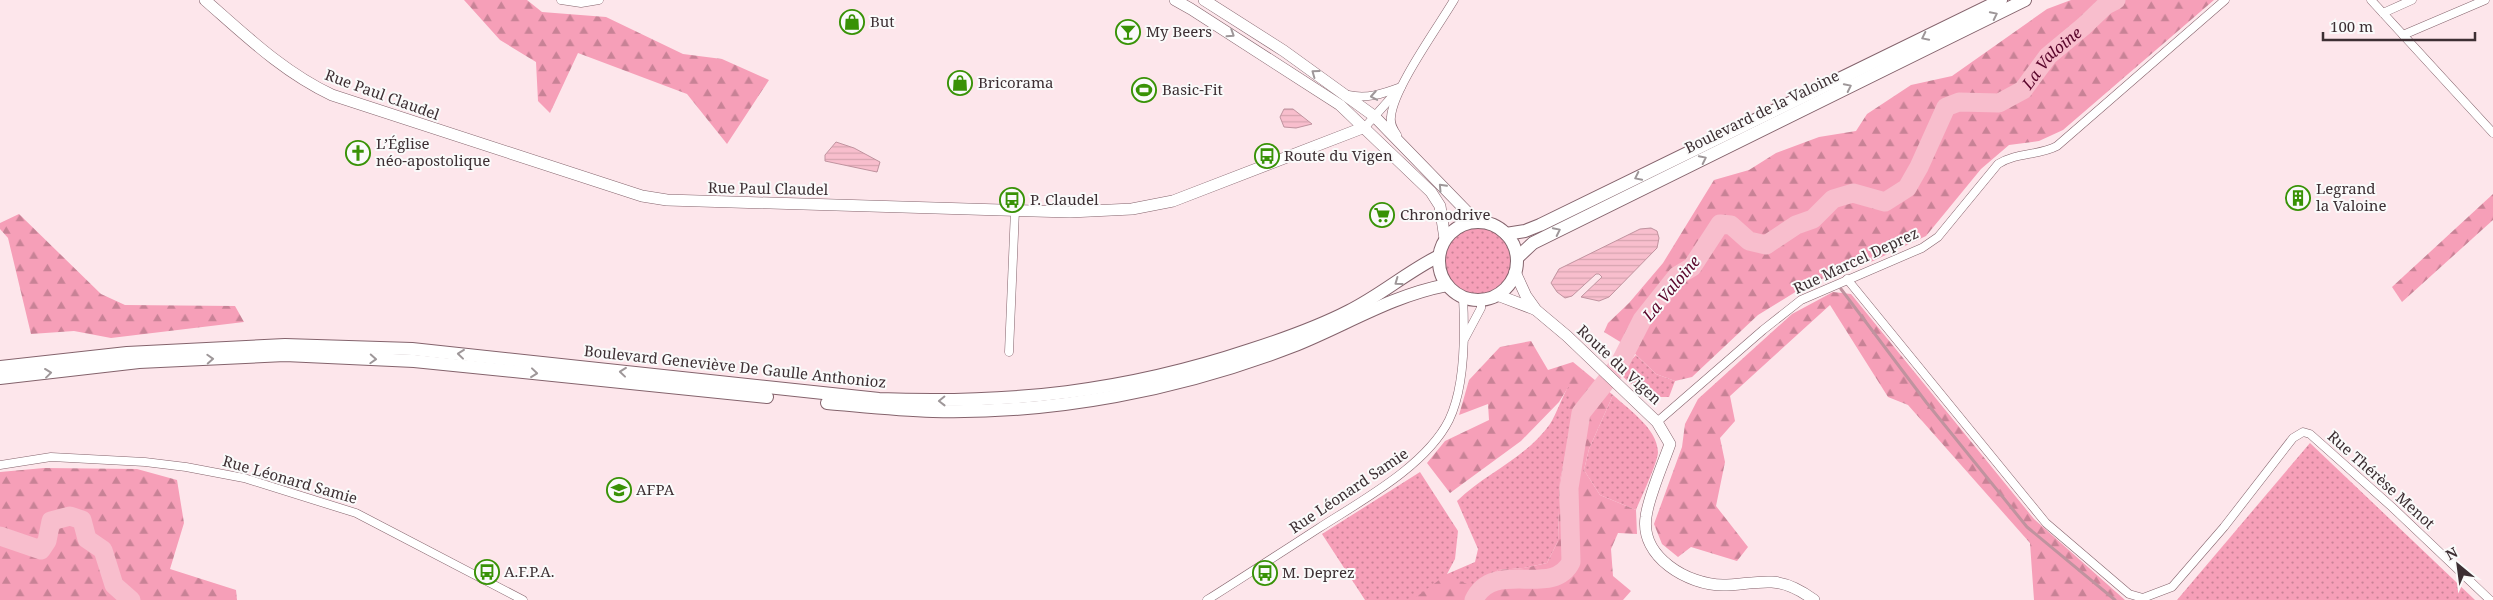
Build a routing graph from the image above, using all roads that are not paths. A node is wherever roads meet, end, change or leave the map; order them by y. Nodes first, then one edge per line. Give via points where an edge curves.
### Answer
1 (205, 0) edge
2 (561, 0) edge
3 (599, 0) edge
4 (1175, 0) edge
5 (1204, 0) edge
6 (1454, 0) edge
7 (2000, 0) edge
8 (2024, 0) edge
9 (2225, 0) edge
10 (2371, 0) edge
11 (2412, 0) edge
12 (2485, 0) edge
13 (2383, 13) junction
14 (2403, 35) junction
15 (1401, 87) junction
16 (1346, 95) junction
17 (1394, 106) junction
18 (1376, 118) junction
19 (1364, 127) junction
20 (2493, 133) edge
21 (1407, 149) junction
22 (1015, 210) junction
23 (1477, 222) junction
24 (1506, 234) junction
25 (1445, 239) junction
26 (1439, 256) junction
27 (1517, 258) junction
28 (1515, 272) junction
29 (1847, 279) junction
30 (1447, 285) junction
31 (1497, 295) junction
32 (1463, 297) junction
33 (1481, 300) junction
34 (1536, 310) junction
35 (1464, 339) junction
36 (1009, 352) dead end
37 (0, 367) edge
38 (0, 378) edge
39 (1657, 422) junction
40 (0, 464) edge
41 (523, 600) edge
42 (1207, 600) edge
43 (1814, 600) edge
44 (2490, 600) edge

1 - 22 street, Rue Paul Claudel via 278,64 306,83 332,95 642,196 690,202
2 - 3 street via 581,3
4 -> 19 street via 1340,105
16 -> 5 street via 1284,50
6 - 15 street
7 -> 24 main road, Boulevard de la Valoine via 1540,225
27 -> 8 main road, Boulevard de la Valoine via 1533,242
9 - 29 street, Rue Marcel Deprez via 2057,146 2038,153 2009,157 1998,164 1938,237 1922,248
10 - 13 street
11 - 13 street
12 - 14 street
13 - 14 street
14 - 20 street
15 -> 16 street via 1378,96 1360,98
15 - 17 street
15 - 18 street
16 - 18 street
17 - 18 street
17 - 21 street via 1393,129
18 - 19 street
18 - 21 street
19 - 22 street, Rue Paul Claudel via 1193,195 1151,206 1116,211
19 - 25 street via 1431,192 1440,206
23 -> 21 street
22 - 36 street
23 - 24 main road via 1495,226
23 - 25 main road via 1457,228
24 - 27 main road via 1514,245
25 - 26 main road
26 - 30 main road via 1440,272
26 -> 37 main road, Boulevard Geneviève De Gaulle Anthonioz via 1349,311 1288,337 1123,385 1015,399 879,399 412,349 275,345 127,353
27 - 28 main road
28 - 31 main road via 1507,287
28 - 34 street, Route du Vigen
29 - 39 street, Rue Marcel Deprez via 1801,300
29 - 44 street, Rue Thérèse Menot via 2046,523 2129,594 2143,598 2172,587 2224,527 2293,438 2303,432 2310,434 2392,507
30 - 32 main road
38 -> 30 main road, Boulevard Geneviève De Gaulle Anthonioz via 139,362 285,355 414,361 879,408 934,411 1025,407 1089,401 1216,371 1293,346 1403,296
31 - 33 main road
31 - 34 street, Route du Vigen
32 - 33 main road
32 - 35 street
33 - 35 street via 1481,308
34 - 39 street, Route du Vigen
35 - 42 street, Rue Léonard Samie via 1458,394 1450,419 1420,459
39 - 43 street, Route du Vigen via 1670,444 1645,517 1647,534 1656,554 1676,571 1701,582 1722,585 1773,582 1799,589
40 - 41 street, Rue Léonard Samie via 51,457 145,462 244,478 356,513

